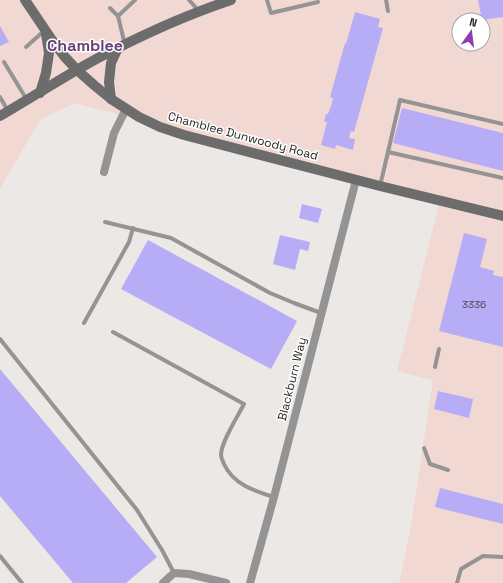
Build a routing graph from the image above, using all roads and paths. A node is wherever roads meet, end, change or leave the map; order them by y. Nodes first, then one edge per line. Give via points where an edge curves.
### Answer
1 (25, 0) edge
2 (135, 0) edge
3 (189, 0) edge
4 (231, 0) edge
5 (267, 0) edge
6 (386, 0) edge
7 (318, 2) dead end
8 (110, 8) dead end
9 (199, 11) junction
10 (388, 11) dead end
11 (118, 16) junction
12 (45, 30) junction
13 (121, 47) junction
14 (26, 48) dead end
15 (4, 62) dead end
16 (77, 70) junction
17 (40, 93) junction
18 (0, 97) edge
19 (111, 99) junction
20 (28, 100) junction
21 (126, 109) junction
22 (4, 114) edge
23 (503, 124) edge
24 (388, 152) junction
25 (104, 172) dead end
26 (503, 178) edge
27 (356, 180) junction
28 (380, 186) junction
29 (503, 216) edge
30 (106, 222) dead end
31 (133, 228) junction
32 (321, 313) junction
33 (84, 322) dead end
34 (113, 332) dead end
35 (0, 340) edge
36 (439, 349) dead end
37 (435, 367) dead end
38 (424, 448) dead end
39 (448, 470) dead end
40 (274, 497) junction
41 (0, 556) edge
42 (503, 557) edge
43 (174, 573) junction
44 (22, 583) edge
45 (163, 583) edge
46 (226, 583) edge
47 (250, 583) edge
48 (457, 583) edge

1 - 12 street, Chamblee Dunwoody Road
2 - 11 lane
3 - 9 lane
4 - 9 street
5 - 7 lane via 271,13
6 - 10 lane
8 - 11 lane
9 - 13 street
11 - 13 lane
12 - 14 lane
12 - 16 street, Chamblee Dunwoody Road
12 - 17 street via 49,53
13 - 16 street
13 - 19 street via 111,63
15 - 20 lane
16 - 17 street
16 - 19 street, Chamblee Dunwoody Road
17 - 20 street
18 - 22 lane
19 - 21 street, Chamblee Dunwoody Road
20 - 22 street
21 - 25 street via 114,133
21 - 27 street, Chamblee Dunwoody Road via 184,136
23 - 24 lane via 400,100
24 - 26 lane
24 - 28 lane
27 - 28 street, Chamblee Dunwoody Road
27 - 32 street, Blackburn Way
28 - 29 street, Chamblee Dunwoody Road
30 - 31 lane
31 - 32 lane via 172,238 270,293
31 - 33 lane via 129,242
32 - 40 street, Blackburn Way
34 - 40 lane via 244,404 224,444 221,456 227,470 236,480 254,491
35 - 43 lane via 137,510
36 - 37 lane
38 - 39 lane via 430,464
40 - 47 street, Blackburn Way
41 - 44 lane
42 - 48 lane via 483,556 461,569
43 - 45 street
43 - 46 street

